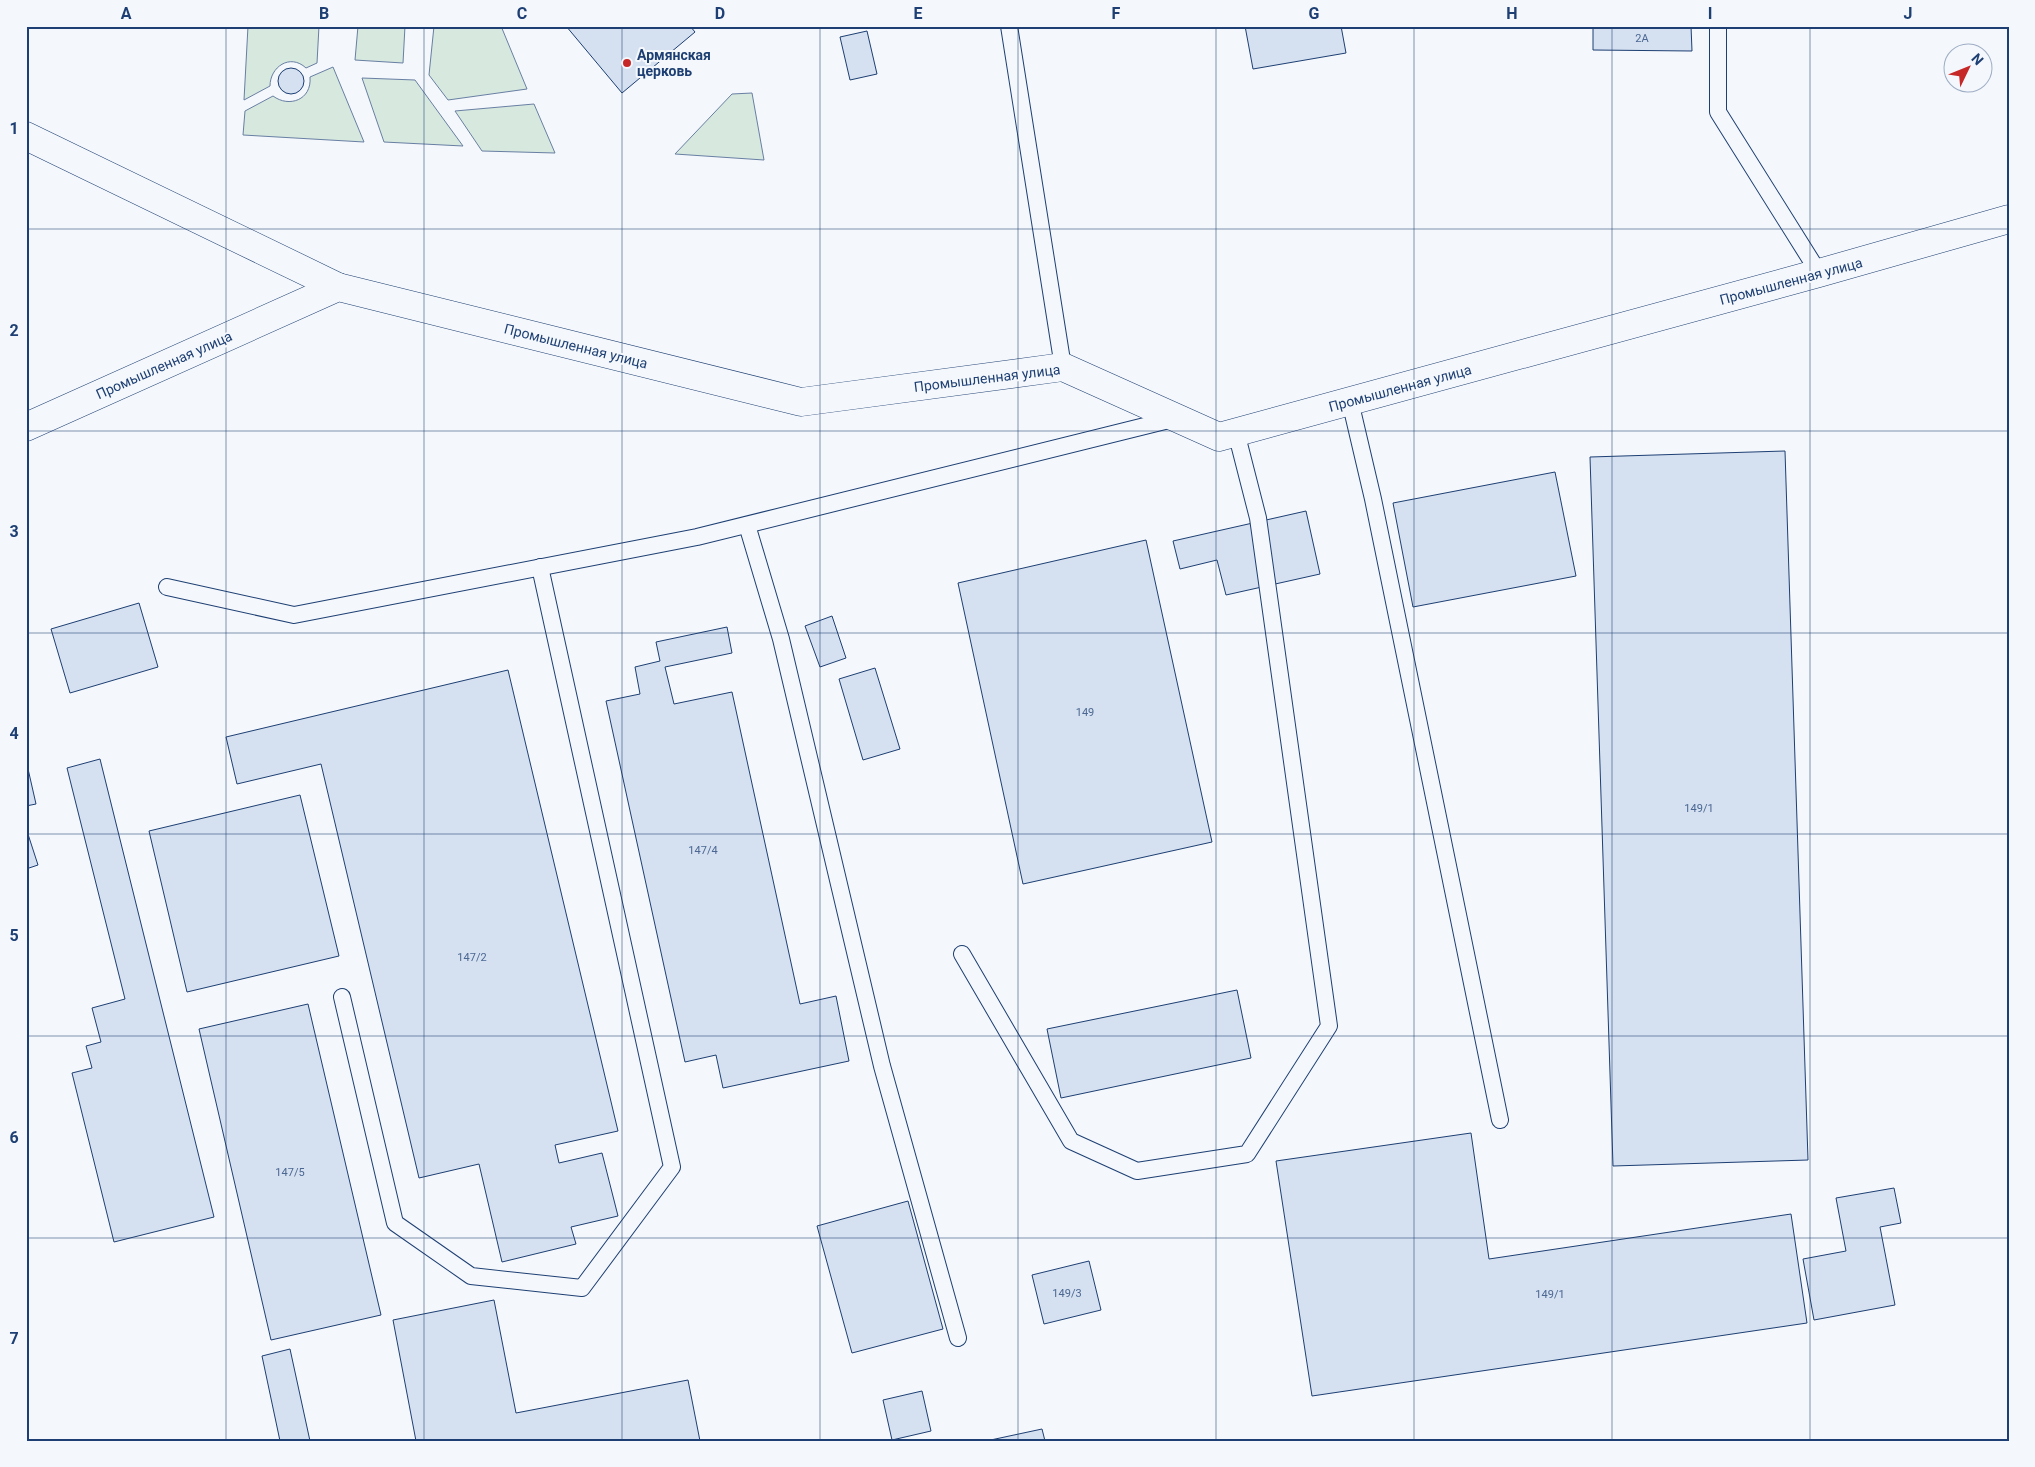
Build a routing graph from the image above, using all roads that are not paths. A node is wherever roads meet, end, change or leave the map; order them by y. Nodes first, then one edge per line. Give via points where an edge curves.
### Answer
1 (1009, 26) edge
2 (1718, 26) edge
3 (26, 136) edge
4 (2009, 220) edge
5 (1819, 273) junction
6 (338, 288) junction
7 (1064, 367) junction
8 (1350, 401) junction
9 (1177, 418) junction
10 (26, 427) edge
11 (1236, 432) junction
12 (747, 525) junction
13 (540, 567) junction
14 (167, 587) dead end
15 (962, 954) dead end
16 (342, 997) dead end
17 (1500, 1120) dead end
18 (958, 1338) dead end

1 - 7 lane
2 - 5 lane via 1718,112
3 - 6 street
4 - 5 street, Промышленная улица
5 - 8 street, Промышленная улица
6 - 7 street, Промышленная улица via 801,402
6 - 10 street, Промышленная улица
7 - 9 street, Промышленная улица
8 - 11 street, Промышленная улица
8 - 17 lane via 1373,499
9 - 11 street, Промышленная улица via 1219,437
9 - 12 lane
11 - 15 lane via 1258,518 1329,1026 1247,1154 1137,1171 1071,1141
12 - 13 lane
12 - 18 lane via 781,639 882,1066
13 - 14 lane via 294,615
13 - 16 lane via 672,1167 582,1288 471,1276 395,1223

